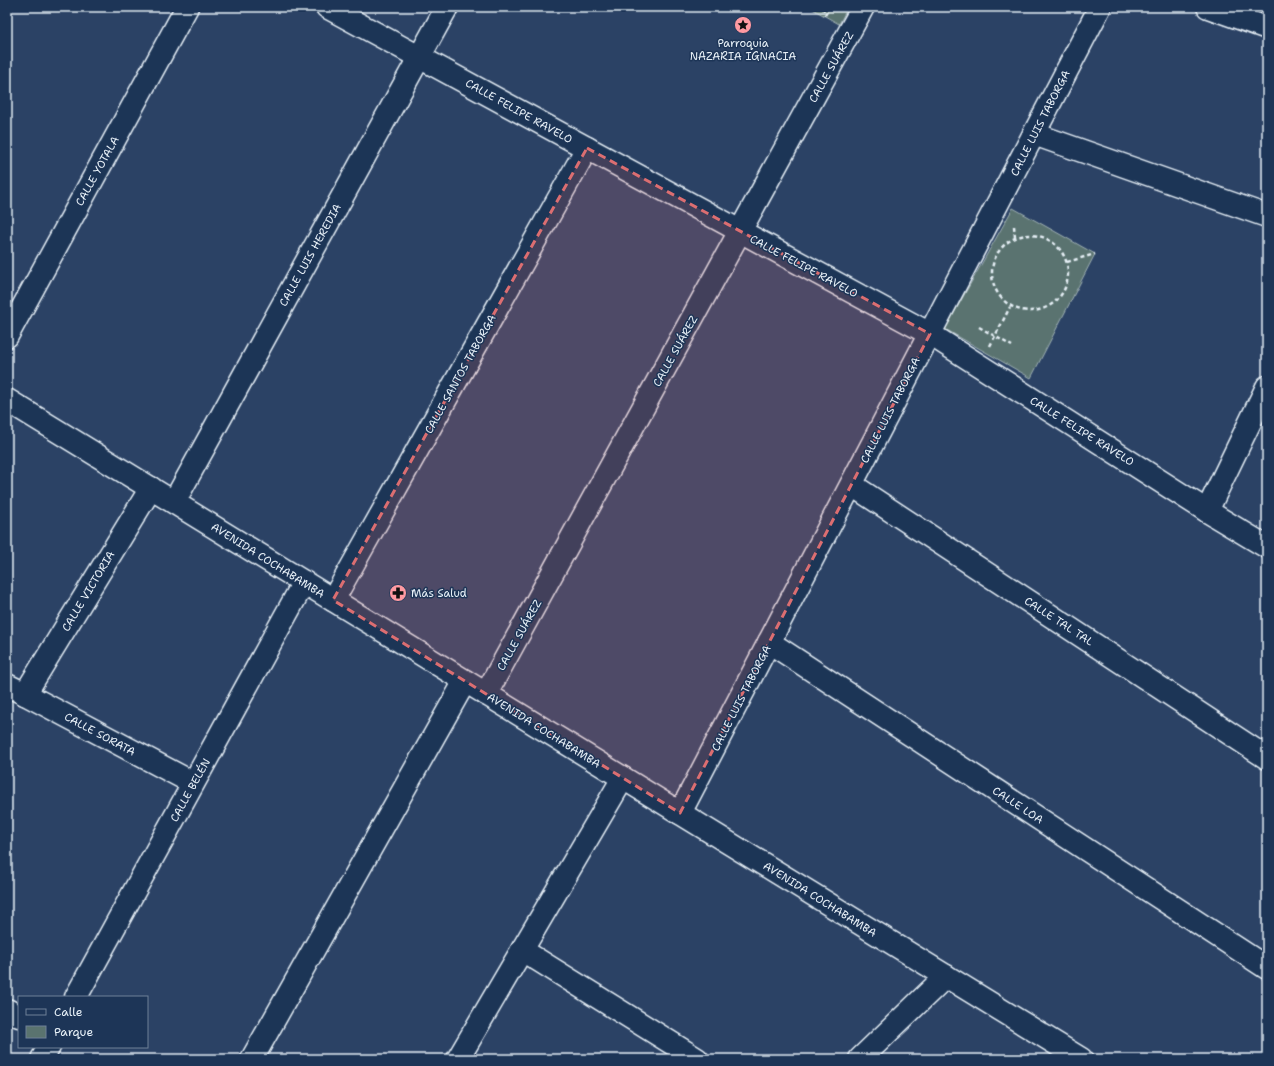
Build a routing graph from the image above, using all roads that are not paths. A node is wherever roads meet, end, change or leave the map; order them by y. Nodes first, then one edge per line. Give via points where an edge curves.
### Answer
1 (187, 7) edge
2 (327, 7) edge
3 (447, 7) edge
4 (863, 7) edge
5 (1100, 7) edge
6 (1208, 7) edge
7 (1267, 28) edge
8 (419, 57) junction
9 (1034, 134) junction
10 (587, 148) junction
11 (1267, 216) edge
12 (740, 231) junction
13 (930, 334) junction
14 (7, 336) edge
15 (1267, 387) edge
16 (7, 400) edge
17 (852, 485) junction
18 (151, 488) junction
19 (174, 502) junction
20 (1208, 511) junction
21 (1267, 547) edge
22 (304, 582) junction
23 (333, 600) junction
24 (769, 642) junction
25 (465, 681) junction
26 (16, 690) edge
27 (486, 694) junction
28 (1267, 758) edge
29 (623, 778) junction
30 (193, 783) junction
31 (680, 813) junction
32 (522, 950) junction
33 (1267, 968) edge
34 (946, 976) junction
35 (77, 996) edge
36 (7, 1010) edge
37 (18, 1016) edge
38 (48, 1048) edge
39 (42, 1059) edge
40 (252, 1059) edge
41 (458, 1059) edge
42 (697, 1059) edge
43 (860, 1059) edge
44 (1081, 1059) edge

1 - 14 street, CALLE YOTALA
2 - 8 street, CALLE FELIPE RAVELO
3 - 8 street, CALLE LUIS HEREDIA
4 - 12 street, CALLE SUÁREZ
5 - 9 street, CALLE LUIS TABORGA
6 - 7 street
8 - 10 street, CALLE FELIPE RAVELO
8 - 19 street, CALLE LUIS HEREDIA
9 - 11 street
9 - 13 street, CALLE LUIS TABORGA
10 - 12 street, CALLE FELIPE RAVELO
10 - 23 street, CALLE SANTOS TABORGA
12 - 13 street, CALLE FELIPE RAVELO
12 - 27 street, CALLE SUÁREZ
13 - 17 street, CALLE LUIS TABORGA
13 - 20 street, CALLE FELIPE RAVELO
15 - 20 street
16 - 18 street, AVENIDA COCHABAMBA
17 - 24 street, CALLE LUIS TABORGA
17 - 28 street, CALLE TAL TAL
18 - 19 street, AVENIDA COCHABAMBA
18 - 26 street, CALLE VICTORIA
19 - 22 street, AVENIDA COCHABAMBA
20 - 21 street, CALLE FELIPE RAVELO
22 - 23 street, AVENIDA COCHABAMBA
22 - 30 street, CALLE BELÉN
23 - 25 street, AVENIDA COCHABAMBA
24 - 31 street, CALLE LUIS TABORGA
24 - 33 street, CALLE LOA
25 - 27 street, AVENIDA COCHABAMBA
25 - 40 street
26 - 30 street, CALLE SORATA
27 - 29 street, AVENIDA COCHABAMBA
29 - 31 street, AVENIDA COCHABAMBA
29 - 32 street
30 - 35 street, CALLE BELÉN
31 - 34 street, AVENIDA COCHABAMBA
32 - 41 street
32 - 42 street
34 - 43 street
34 - 44 street, AVENIDA COCHABAMBA
36 - 37 street
38 - 39 street

